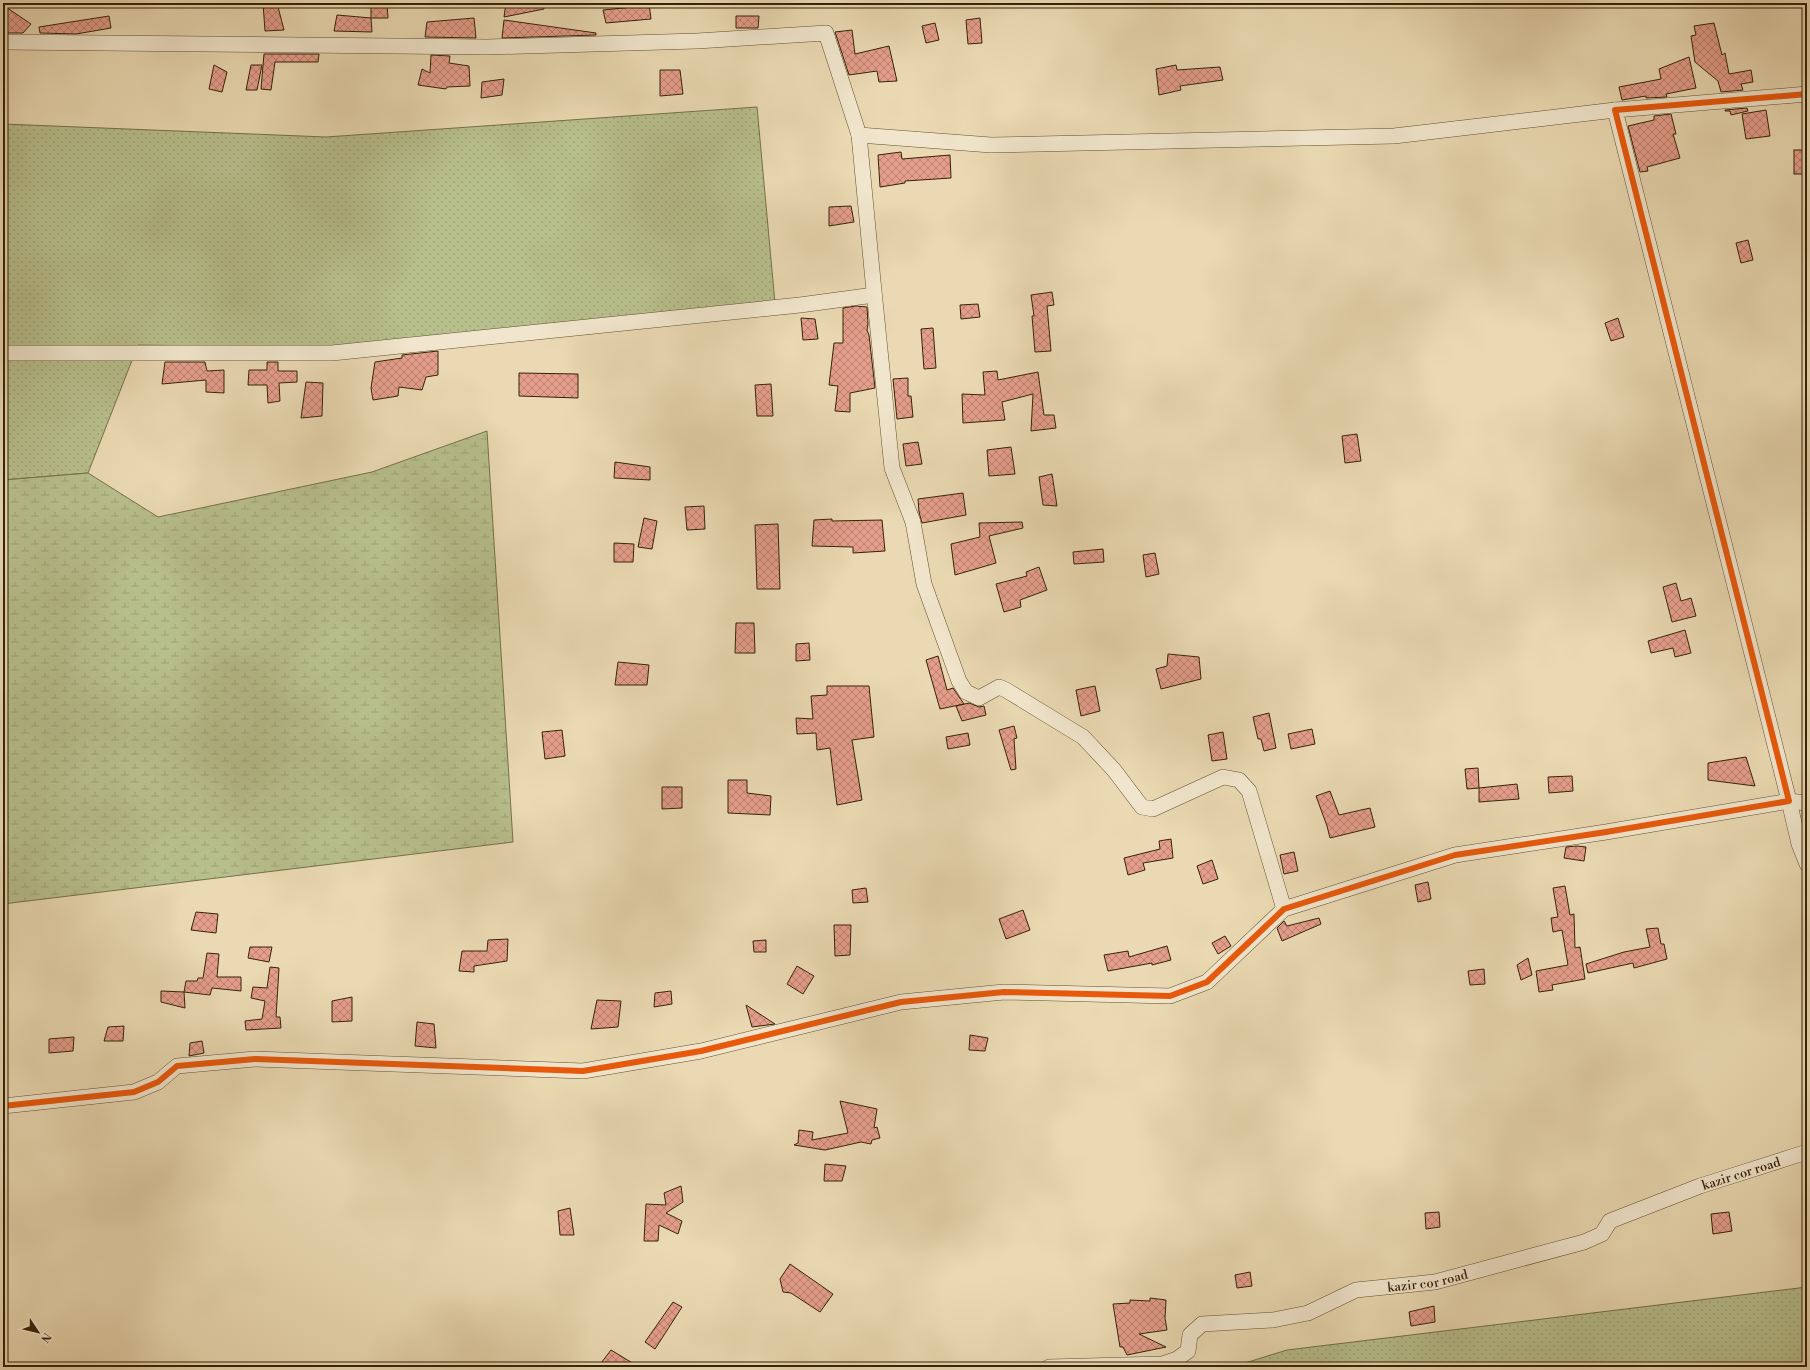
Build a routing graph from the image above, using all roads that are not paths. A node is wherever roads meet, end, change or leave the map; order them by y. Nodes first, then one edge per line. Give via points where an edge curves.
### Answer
1 (3, 42) edge
2 (1807, 94) edge
3 (1615, 110) junction
4 (859, 135) junction
5 (874, 295) junction
6 (3, 353) edge
7 (1789, 801) junction
8 (1807, 803) edge
9 (1807, 864) edge
10 (1284, 909) junction
11 (3, 1106) edge
12 (1807, 1152) edge
13 (1049, 1367) edge

1 - 4 street via 487,47 697,41 826,32
2 - 3 street
3 - 4 street via 1394,136 991,145
3 - 7 street
4 - 5 street
5 - 6 street via 800,305 332,353
5 - 10 street via 892,468 913,522 924,584 959,681 966,692 979,698 999,688 1006,690 1084,737 1114,770 1142,807 1153,809 1223,776 1239,780 1249,791
7 - 8 street
7 - 9 street via 1798,844
7 - 10 street via 1455,855
10 - 11 street via 1207,982 1170,996 1004,992 901,1002 701,1051 583,1071 344,1061 247,1060 177,1066 158,1082 134,1092
12 - 13 street, kazir cor road via 1700,1186 1610,1220 1602,1234 1584,1242 1435,1282 1356,1290 1308,1313 1273,1320 1202,1324 1190,1335 1188,1350 1177,1359 1162,1364

